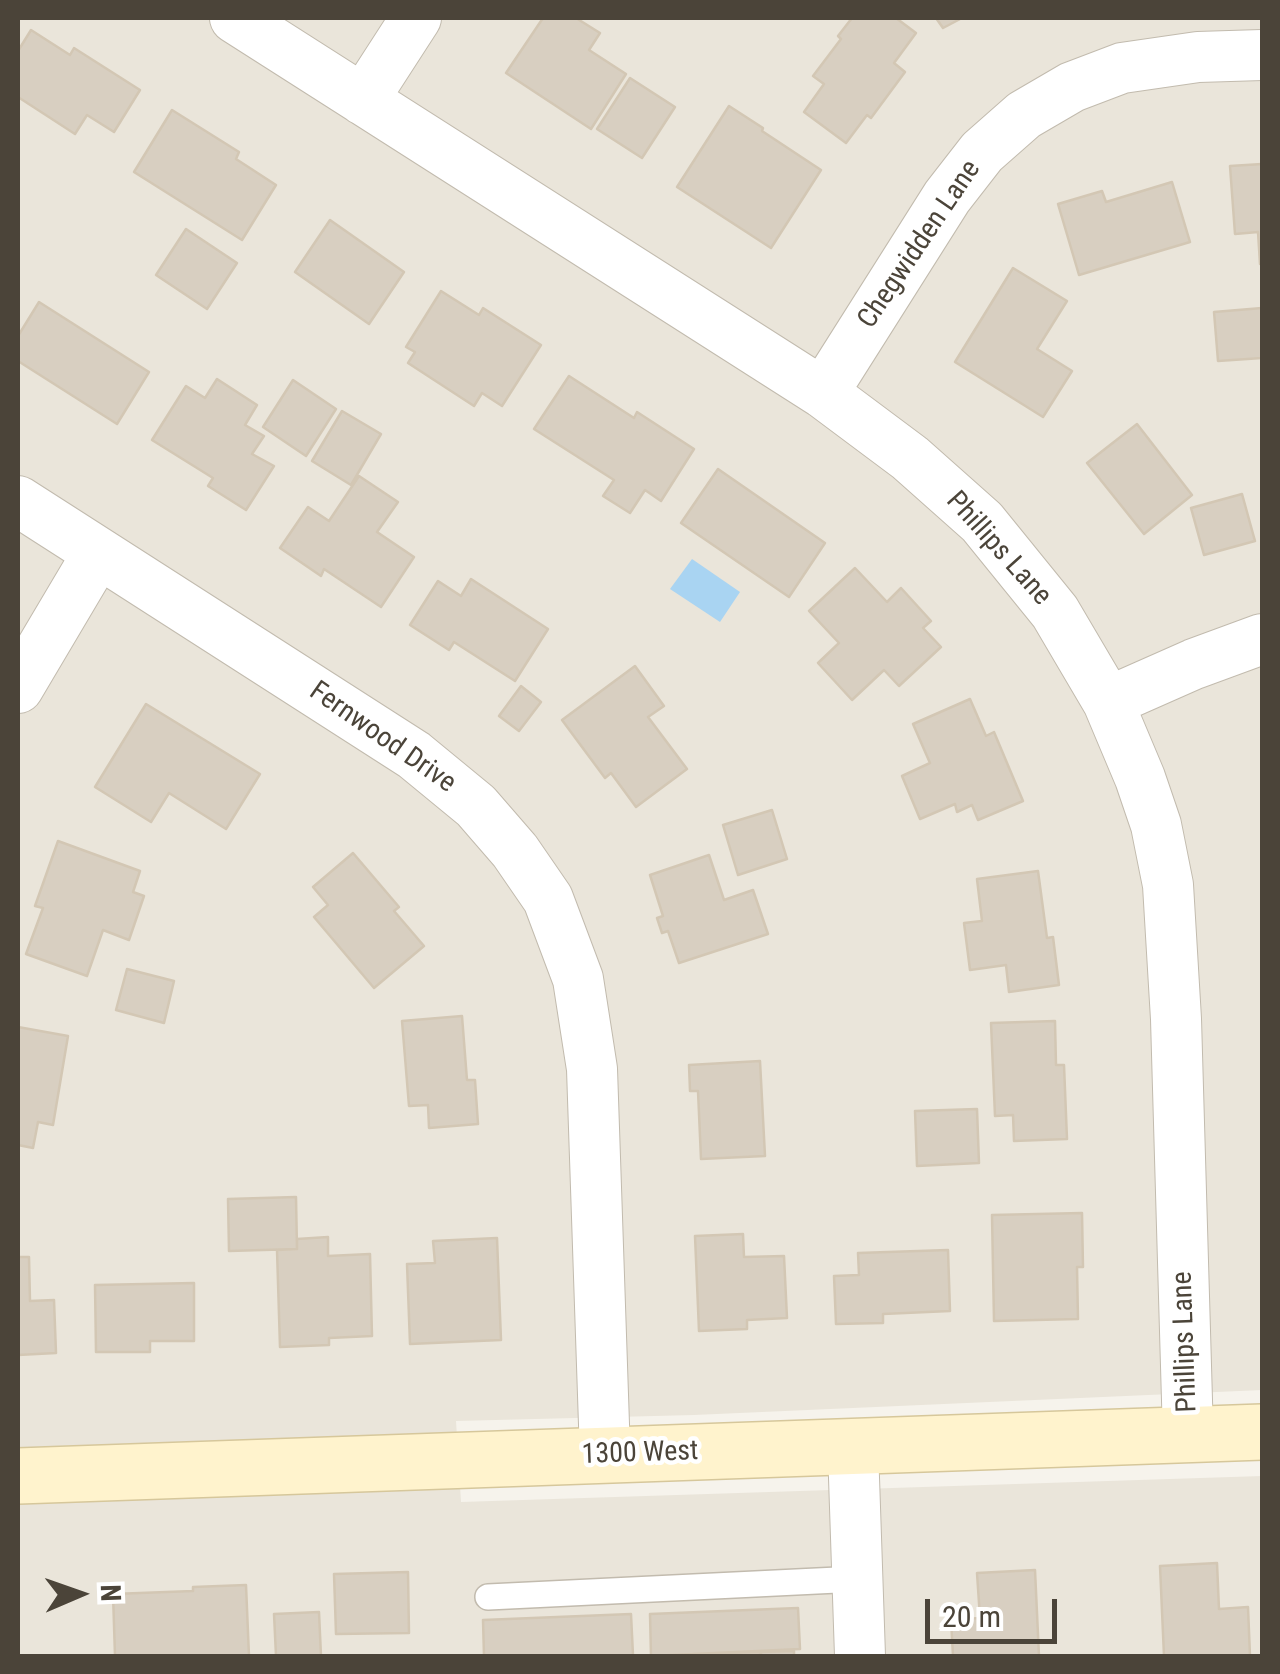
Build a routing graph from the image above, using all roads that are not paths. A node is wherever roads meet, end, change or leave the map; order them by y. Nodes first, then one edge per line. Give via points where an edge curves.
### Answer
1 (235, 18) edge
2 (416, 18) edge
3 (1262, 55) edge
4 (363, 100) junction
5 (823, 393) junction
6 (18, 501) edge
7 (98, 553) junction
8 (1262, 639) edge
9 (18, 688) edge
10 (1108, 702) junction
11 (1262, 1432) edge
12 (1188, 1435) junction
13 (853, 1448) junction
14 (605, 1454) junction
15 (18, 1476) edge
16 (858, 1580) junction
17 (488, 1597) dead end
18 (860, 1656) edge

1 - 4 street, Phillips Lane
2 - 4 street
3 - 5 street, Chegwidden Lane via 1122,68 1024,115 947,196
4 - 5 street, Phillips Lane
5 - 10 street, Phillips Lane via 982,522 1055,612
6 - 7 street, Fernwood Drive
7 - 9 street
7 - 14 street, Fernwood Drive via 414,755 476,806 548,899 578,980 592,1069
8 - 10 street
10 - 12 street, Phillips Lane via 1151,809 1168,885
11 - 12 street, 1300 West
12 - 13 street, 1300 West
13 - 14 street, 1300 West
13 - 16 street
14 - 15 street, 1300 West
16 - 17 lane
16 - 18 street

